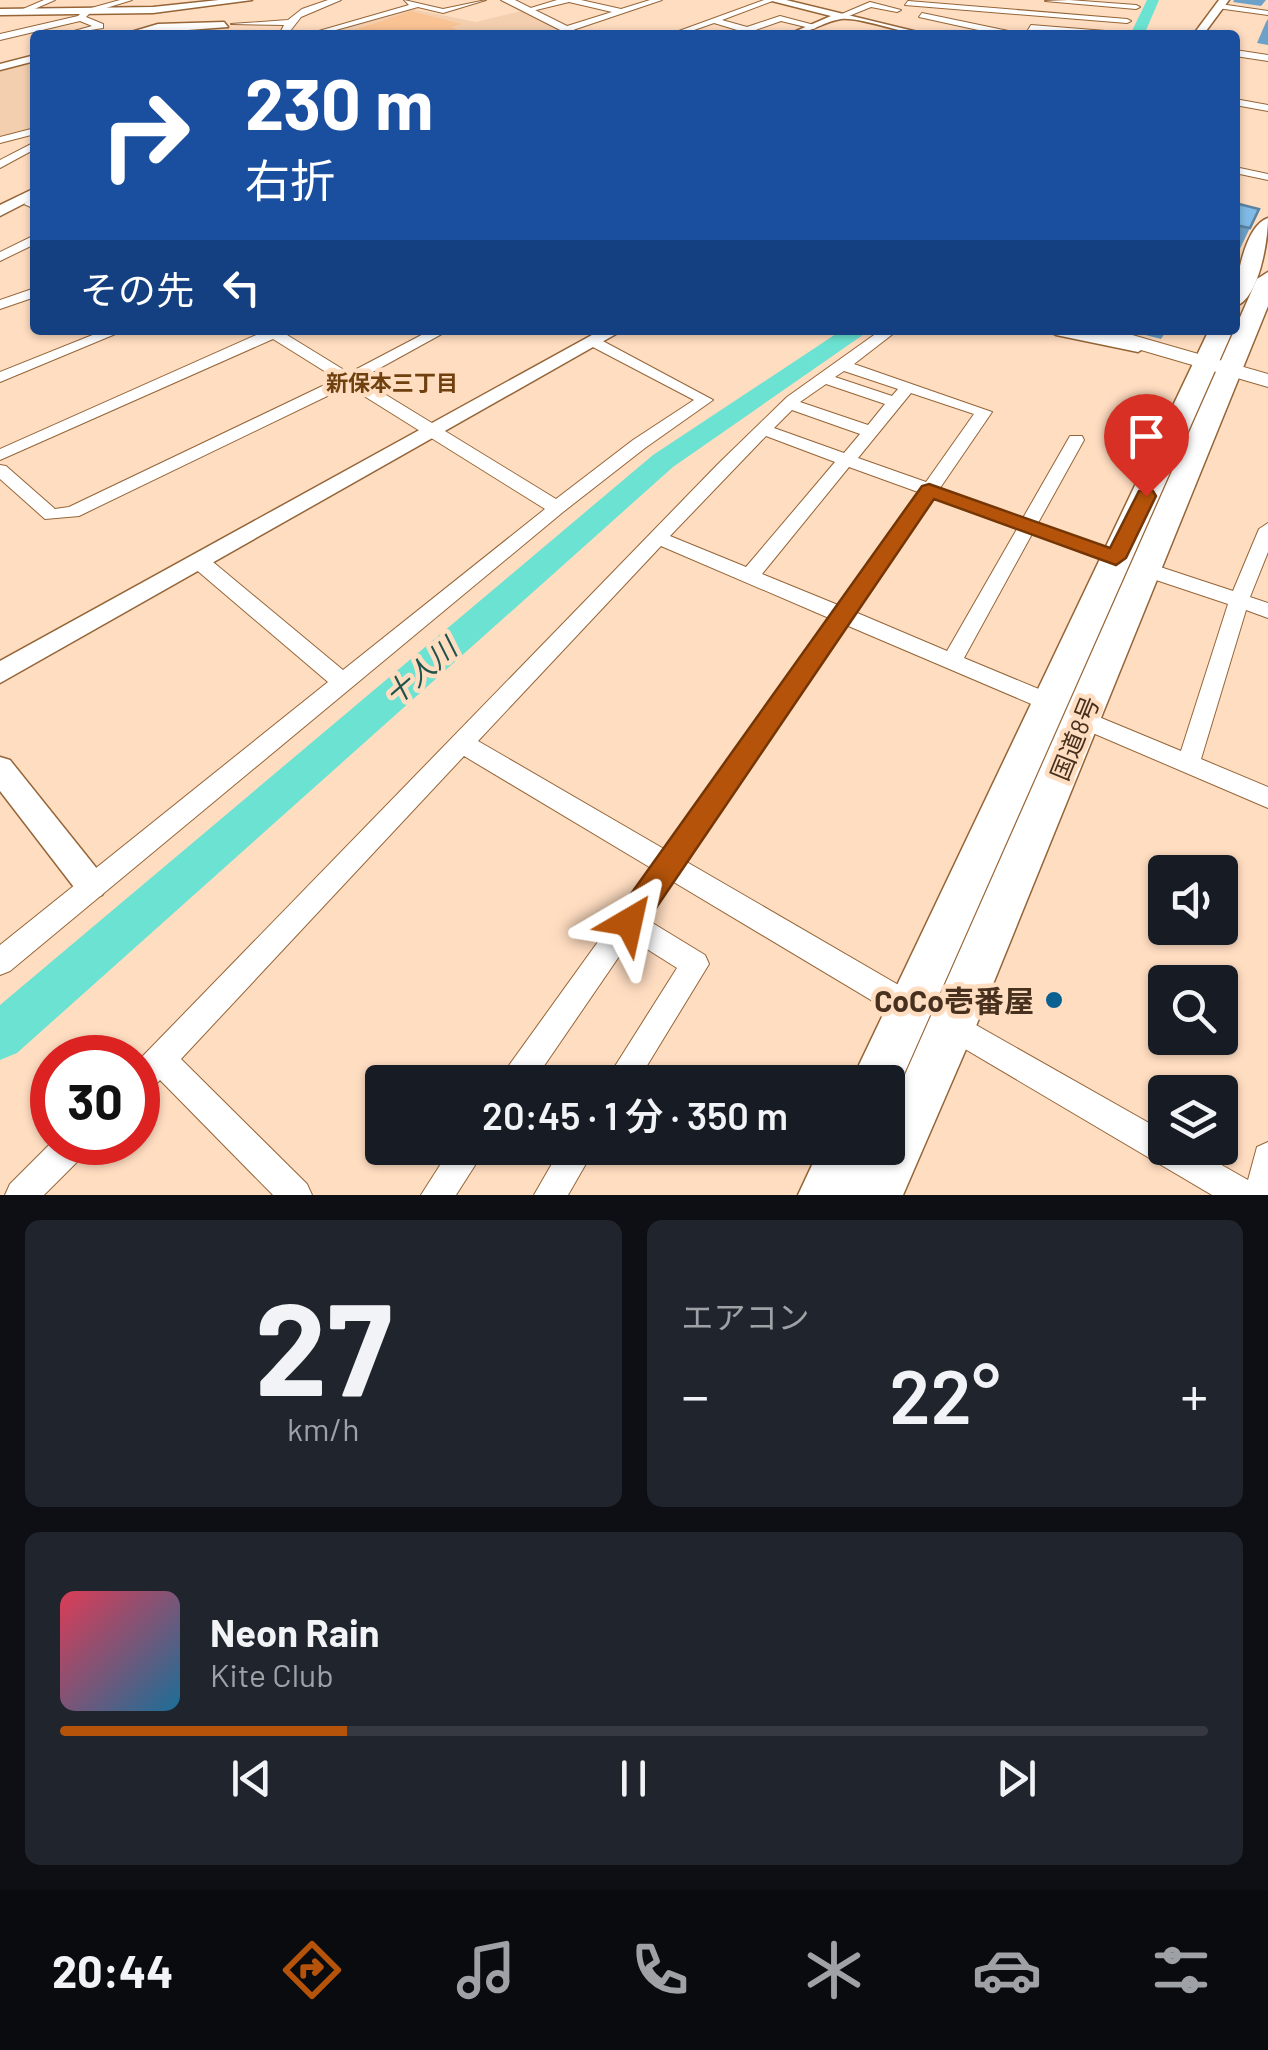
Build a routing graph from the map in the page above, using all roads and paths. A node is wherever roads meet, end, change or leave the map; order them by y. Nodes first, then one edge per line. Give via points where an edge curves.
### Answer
1 (128, 0) edge
2 (243, 0) edge
3 (337, 0) edge
4 (398, 0) edge
5 (482, 0) edge
6 (506, 0) edge
7 (568, 0) edge
8 (658, 0) edge
9 (772, 0) edge
10 (852, 0) edge
11 (1031, 0) edge
12 (1042, 0) edge
13 (1078, 1) edge
14 (909, 2) edge
15 (1137, 3) edge
16 (1222, 3) edge
17 (870, 4) junction
18 (417, 5) junction
19 (49, 6) edge
20 (310, 8) junction
21 (972, 8) junction
22 (87, 10) edge
23 (528, 10) junction
24 (897, 10) junction
25 (0, 12) edge
26 (326, 12) dead end
27 (621, 12) junction
28 (1030, 13) junction
29 (1268, 13) edge
30 (20, 15) junction
31 (841, 16) junction
32 (342, 17) dead end
33 (713, 20) junction
34 (1126, 20) junction
35 (358, 21) junction
36 (0, 22) edge
37 (288, 22) junction
38 (969, 25) junction
39 (814, 26) junction
40 (42, 27) junction
41 (50, 30) edge
42 (84, 30) edge
43 (147, 30) edge
44 (226, 30) edge
45 (285, 30) edge
46 (327, 30) edge
47 (569, 30) edge
48 (578, 30) edge
49 (686, 30) edge
50 (806, 30) edge
51 (902, 30) edge
52 (991, 30) edge
53 (1029, 30) edge
54 (1121, 30) edge
55 (1202, 30) edge
56 (0, 37) edge
57 (1240, 54) edge
58 (1268, 58) edge
59 (30, 60) edge
60 (0, 66) edge
61 (1240, 103) edge
62 (1267, 106) edge
63 (30, 133) edge
64 (0, 143) edge
65 (30, 148) edge
66 (19, 155) junction
67 (0, 165) edge
68 (1240, 171) edge
69 (1268, 177) edge
70 (30, 201) edge
71 (30, 202) edge
72 (0, 211) edge
73 (0, 219) edge
74 (1268, 224) edge
75 (30, 241) edge
76 (0, 256) edge
77 (1268, 279) edge
78 (1240, 288) edge
79 (30, 294) edge
80 (0, 305) edge
81 (1240, 327) edge
82 (106, 335) edge
83 (262, 335) edge
84 (277, 335) edge
85 (433, 335) edge
86 (884, 335) edge
87 (1082, 335) edge
88 (1108, 335) edge
89 (1220, 335) edge
90 (1235, 335) edge
91 (604, 336) edge
92 (1148, 348) junction
93 (1217, 366) junction
94 (832, 371) junction
95 (0, 378) edge
96 (349, 380) junction
97 (1268, 380) edge
98 (902, 394) junction
99 (789, 404) junction
100 (764, 430) junction
101 (432, 431) junction
102 (871, 432) junction
103 (1076, 440) dead end
104 (0, 454) edge
105 (846, 460) junction
106 (0, 470) edge
107 (929, 490) junction
108 (558, 508) junction
109 (1025, 525) junction
110 (1268, 529) edge
111 (660, 538) junction
112 (200, 562) junction
113 (1130, 564) junction
114 (750, 576) junction
115 (1240, 600) junction
116 (1268, 611) edge
117 (843, 616) junction
118 (951, 662) junction
119 (0, 674) edge
120 (342, 681) junction
121 (1066, 711) junction
122 (461, 744) junction
123 (1188, 764) junction
124 (3, 778) edge
125 (1268, 798) edge
126 (670, 864) junction
127 (91, 885) junction
128 (629, 922) junction
129 (0, 962) edge
130 (911, 1008) junction
131 (953, 1026) junction
132 (160, 1059) joint
133 (528, 1065) edge
134 (631, 1065) edge
135 (884, 1065) edge
136 (1268, 1158) edge
137 (51, 1165) edge
138 (458, 1165) edge
139 (569, 1165) edge
140 (838, 1165) edge
141 (21, 1195) edge
142 (296, 1195) edge
143 (436, 1195) edge
144 (550, 1195) edge
145 (824, 1195) edge
146 (876, 1195) edge
147 (1243, 1195) edge
148 (1261, 1195) edge

1 - 22 street
2 - 22 street
2 - 44 street
3 - 20 street
4 - 18 street
5 - 18 street via 443,12
6 - 23 main road
7 - 23 street
7 - 27 street
8 - 27 street
9 - 31 street
9 - 33 street
10 - 17 street
11 - 28 street
12 - 13 street
13 - 15 street
14 - 21 street
14 - 24 street
15 - 34 street
16 - 29 street
16 - 55 street
17 - 24 street
17 - 31 street
18 - 35 street
19 - 22 street
19 - 30 street
20 - 26 street
20 - 37 street
21 - 28 street
21 - 38 street
22 - 40 street
22 - 42 street via 100,26
23 - 47 main road
24 - 38 street
25 - 30 street
27 - 48 street
28 - 34 street
28 - 53 street
30 - 36 street
30 - 40 street
31 - 39 street
31 - 51 street
32 - 35 street
33 - 39 street via 748,30 780,18
33 - 49 street
34 - 54 street
35 - 46 street
37 - 44 street
37 - 45 street
38 - 52 street
39 - 50 street
40 - 41 street
40 - 56 street
43 - 44 street
57 - 58 street
59 - 60 street
61 - 62 street
63 - 64 street
64 - 66 street
65 - 66 street
66 - 67 street
68 - 69 street
70 - 72 street
71 - 73 street
74 - 78 highway
75 - 76 street
77 - 81 highway, 国道8号
79 - 80 street
82 - 95 street
83 - 104 street
84 - 96 street
85 - 96 street
86 - 94 street
87 - 92 street
88 - 92 main road
89 - 93 highway, 国道8号
90 - 93 highway, 国道8号
91 - 101 street
91 - 108 street via 705,400
92 - 93 main road
93 - 97 main road
93 - 113 highway, 国道8号 via 1221,398
94 - 98 street
94 - 99 street
96 - 101 street
96 - 106 street via 73,512 50,515
98 - 102 street
98 - 107 street via 984,412
99 - 100 street
99 - 102 street
100 - 105 street
100 - 111 street
101 - 108 street
101 - 112 street
102 - 105 street
103 - 109 street
105 - 107 street
105 - 114 street
107 - 109 street
107 - 117 street
108 - 120 street
109 - 113 street
109 - 118 street
110 - 115 street
111 - 114 street
111 - 122 street
112 - 119 street
112 - 120 street
113 - 115 street
113 - 121 highway, 国道8号
114 - 117 street
115 - 116 street
115 - 123 street
117 - 118 street
117 - 126 street
118 - 121 street
120 - 127 street
121 - 123 street
121 - 130 highway, 国道8号
121 - 131 highway, 国道8号
122 - 126 street
122 - 132 street
123 - 125 street
124 - 127 street
126 - 128 street
126 - 130 street
127 - 129 street
128 - 133 street
128 - 134 street via 695,964
130 - 135 highway, 国道8号
131 - 146 highway, 国道8号
131 - 147 street
132 - 142 street
136 - 148 street
137 - 141 street
138 - 143 street
139 - 144 street
140 - 145 highway

